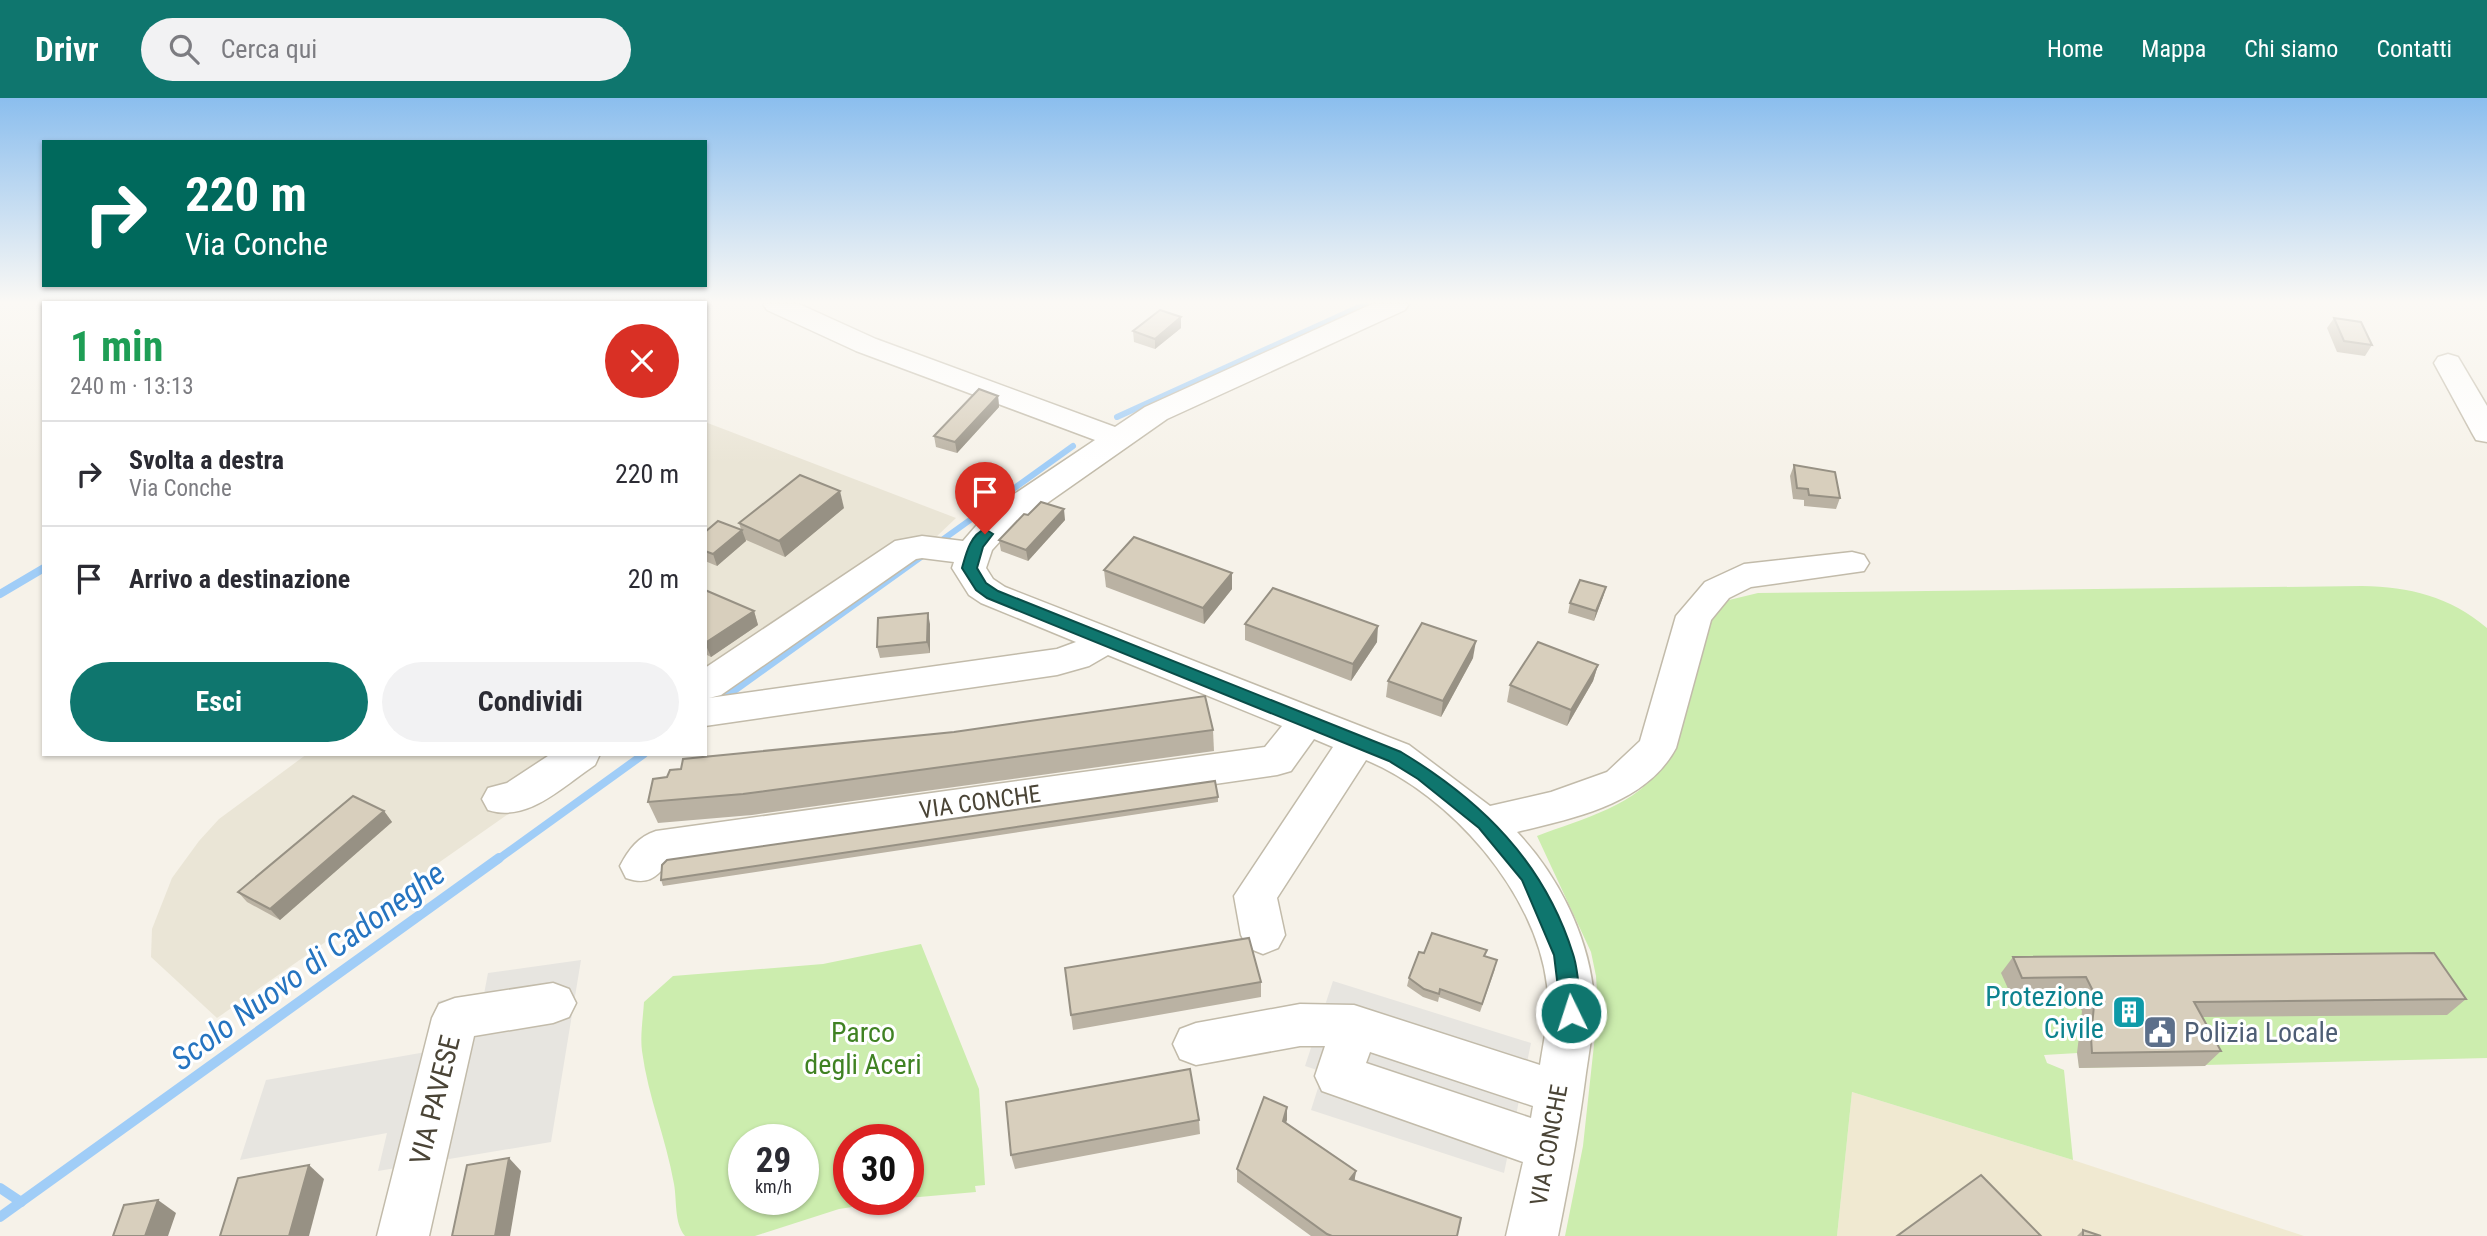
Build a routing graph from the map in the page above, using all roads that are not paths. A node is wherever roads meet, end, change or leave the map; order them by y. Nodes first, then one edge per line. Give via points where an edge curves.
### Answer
1 (899, 357) edge
2 (1276, 357) edge
3 (2448, 363) dead end
4 (2487, 433) edge
5 (1117, 438) junction
6 (946, 550) junction
7 (1852, 563) dead end
8 (1103, 638) junction
9 (709, 703) edge
10 (1308, 720) junction
11 (1359, 740) junction
12 (578, 756) edge
13 (502, 799) dead end
14 (1485, 823) junction
15 (641, 866) dead end
16 (1263, 936) dead end
17 (553, 1003) dead end
18 (1354, 1026) junction
19 (1196, 1044) dead end
20 (1560, 1093) junction
21 (1550, 1148) junction
22 (403, 1236) edge
23 (1532, 1236) edge

1 - 5 street
2 - 5 street via 1194,394
3 - 4 street
5 - 6 street via 985,534
6 - 8 street, VIA CONCHE via 969,568 987,591
6 - 9 street via 907,549 893,556
7 - 14 street via 1744,576 1717,590 1695,616 1657,748 1621,783 1554,807
8 - 9 street via 1077,658 1057,662
8 - 10 street, VIA CONCHE
10 - 11 street, VIA CONCHE
10 - 15 street, VIA CONCHE via 1277,760 656,848
11 - 14 street, VIA CONCHE via 1424,774
11 - 16 street via 1255,896
12 - 13 street via 514,799
14 - 20 street, VIA CONCHE via 1529,875 1564,955 1571,1013
17 - 22 street, VIA PAVESE via 455,1018
18 - 19 street via 1300,1025
18 - 20 street
18 - 21 street via 1339,1076
20 - 21 street, VIA CONCHE
21 - 23 street, VIA CONCHE

